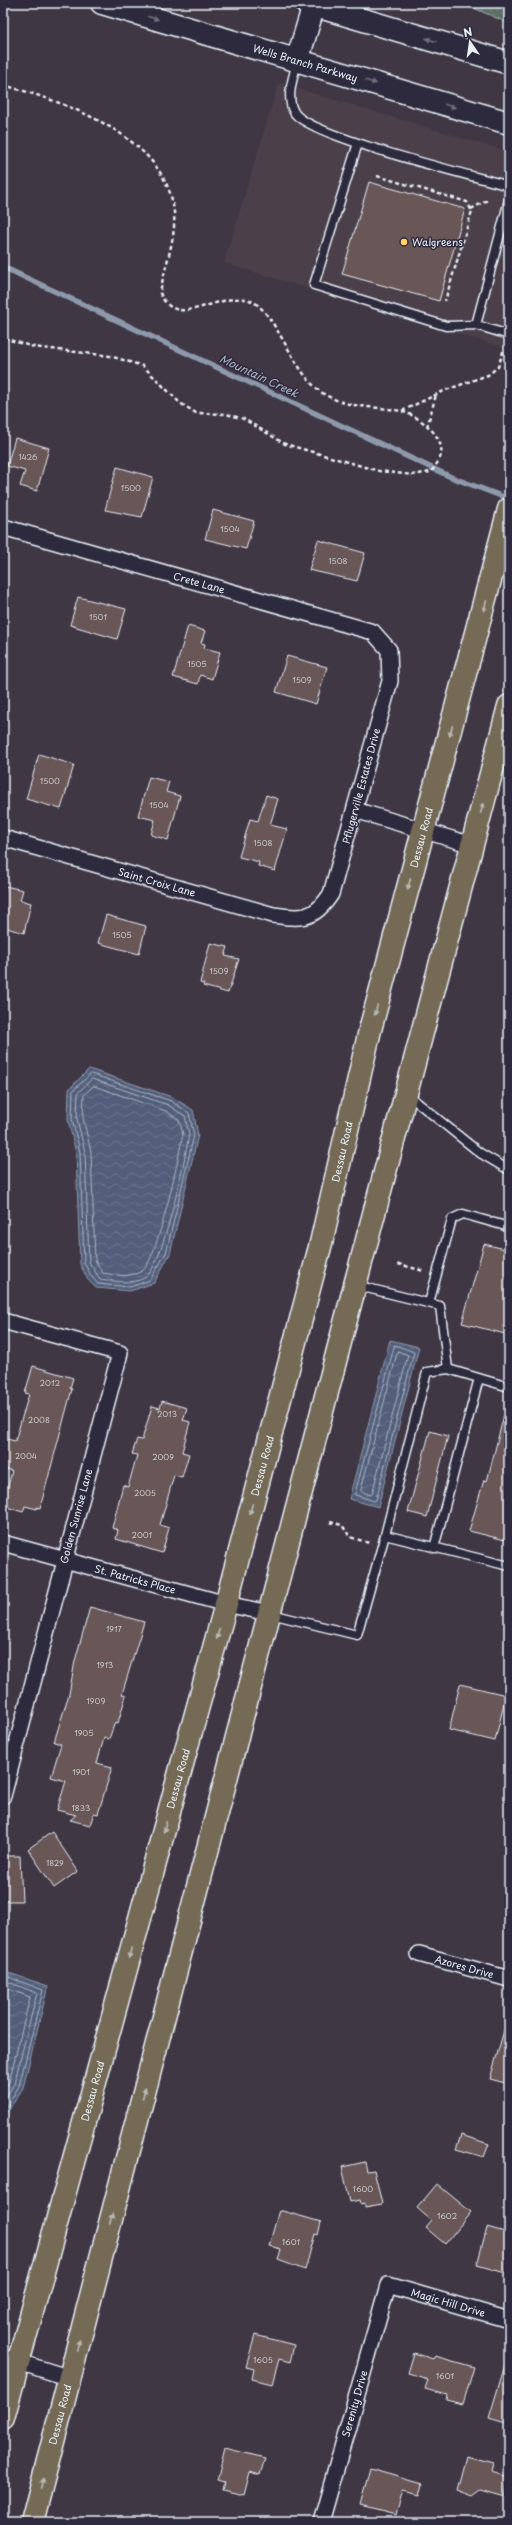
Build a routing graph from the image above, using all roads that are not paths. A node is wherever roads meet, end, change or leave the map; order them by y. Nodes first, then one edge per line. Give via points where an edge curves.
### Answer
1 (102, 3) edge
2 (310, 4) edge
3 (297, 61) junction
4 (509, 64) edge
5 (509, 123) edge
6 (358, 143) junction
7 (509, 186) edge
8 (509, 200) edge
9 (476, 325) junction
10 (509, 335) edge
11 (509, 509) edge
12 (3, 527) edge
13 (389, 650) joint
14 (509, 706) edge
15 (355, 810) junction
16 (424, 831) junction
17 (3, 838) edge
18 (472, 845) junction
19 (313, 915) joint
20 (406, 1093) junction
21 (509, 1170) edge
22 (509, 1227) edge
23 (354, 1285) junction
24 (429, 1303) junction
25 (3, 1321) edge
26 (448, 1370) junction
27 (479, 1378) junction
28 (509, 1387) edge
29 (385, 1535) junction
30 (3, 1543) edge
31 (434, 1548) junction
32 (64, 1560) junction
33 (509, 1566) edge
34 (226, 1604) junction
35 (269, 1613) junction
36 (3, 1796) edge
37 (419, 1954) dead end
38 (509, 1979) edge
39 (388, 2285) joint
40 (509, 2320) edge
41 (10, 2359) edge
42 (70, 2378) junction
43 (3, 2418) edge
44 (32, 2522) edge
45 (321, 2522) edge

1 -> 3 main road, Wells Branch Parkway
2 - 3 main road
4 -> 2 main road
3 -> 5 main road, Wells Branch Parkway
3 - 6 lane via 289,96 294,113 311,126
6 - 7 lane
6 - 9 lane via 314,285 446,326
8 - 9 lane
9 - 10 lane
11 -> 16 main road, Dessau Road
12 - 13 street, Crete Lane via 373,632
13 - 15 street, Pflugerville Estates Drive via 390,681
18 -> 14 main road, Dessau Road
15 - 16 street
15 - 19 street, Pflugerville Estates Drive via 331,894
16 - 18 street
16 -> 34 main road, Dessau Road via 370,1030 319,1251
17 - 19 street, Saint Croix Lane via 272,915 297,918
18 - 20 main road, Dessau Road
20 - 21 lane via 480,1153
20 - 23 main road, Dessau Road
22 - 24 lane via 463,1214 452,1219
23 - 24 lane
23 - 35 main road, Dessau Road
24 - 26 lane via 440,1306
25 - 32 street, Golden Sunrise Lane via 120,1353
26 - 27 lane
26 - 29 lane via 427,1372
27 - 28 lane
27 - 31 lane
29 - 31 lane
29 - 35 lane via 356,1635
30 - 32 street, St. Patricks Place
31 - 33 lane
32 - 34 street, St. Patricks Place
32 - 36 street, Golden Sunrise Lane
34 - 35 street, St. Patricks Place
34 -> 41 main road, Dessau Road
42 -> 35 main road, Dessau Road
37 - 38 street, Azores Drive
39 - 40 street, Magic Hill Drive
39 - 45 street, Serenity Drive
41 - 42 street
41 - 43 main road, Dessau Road
44 -> 42 main road, Dessau Road

